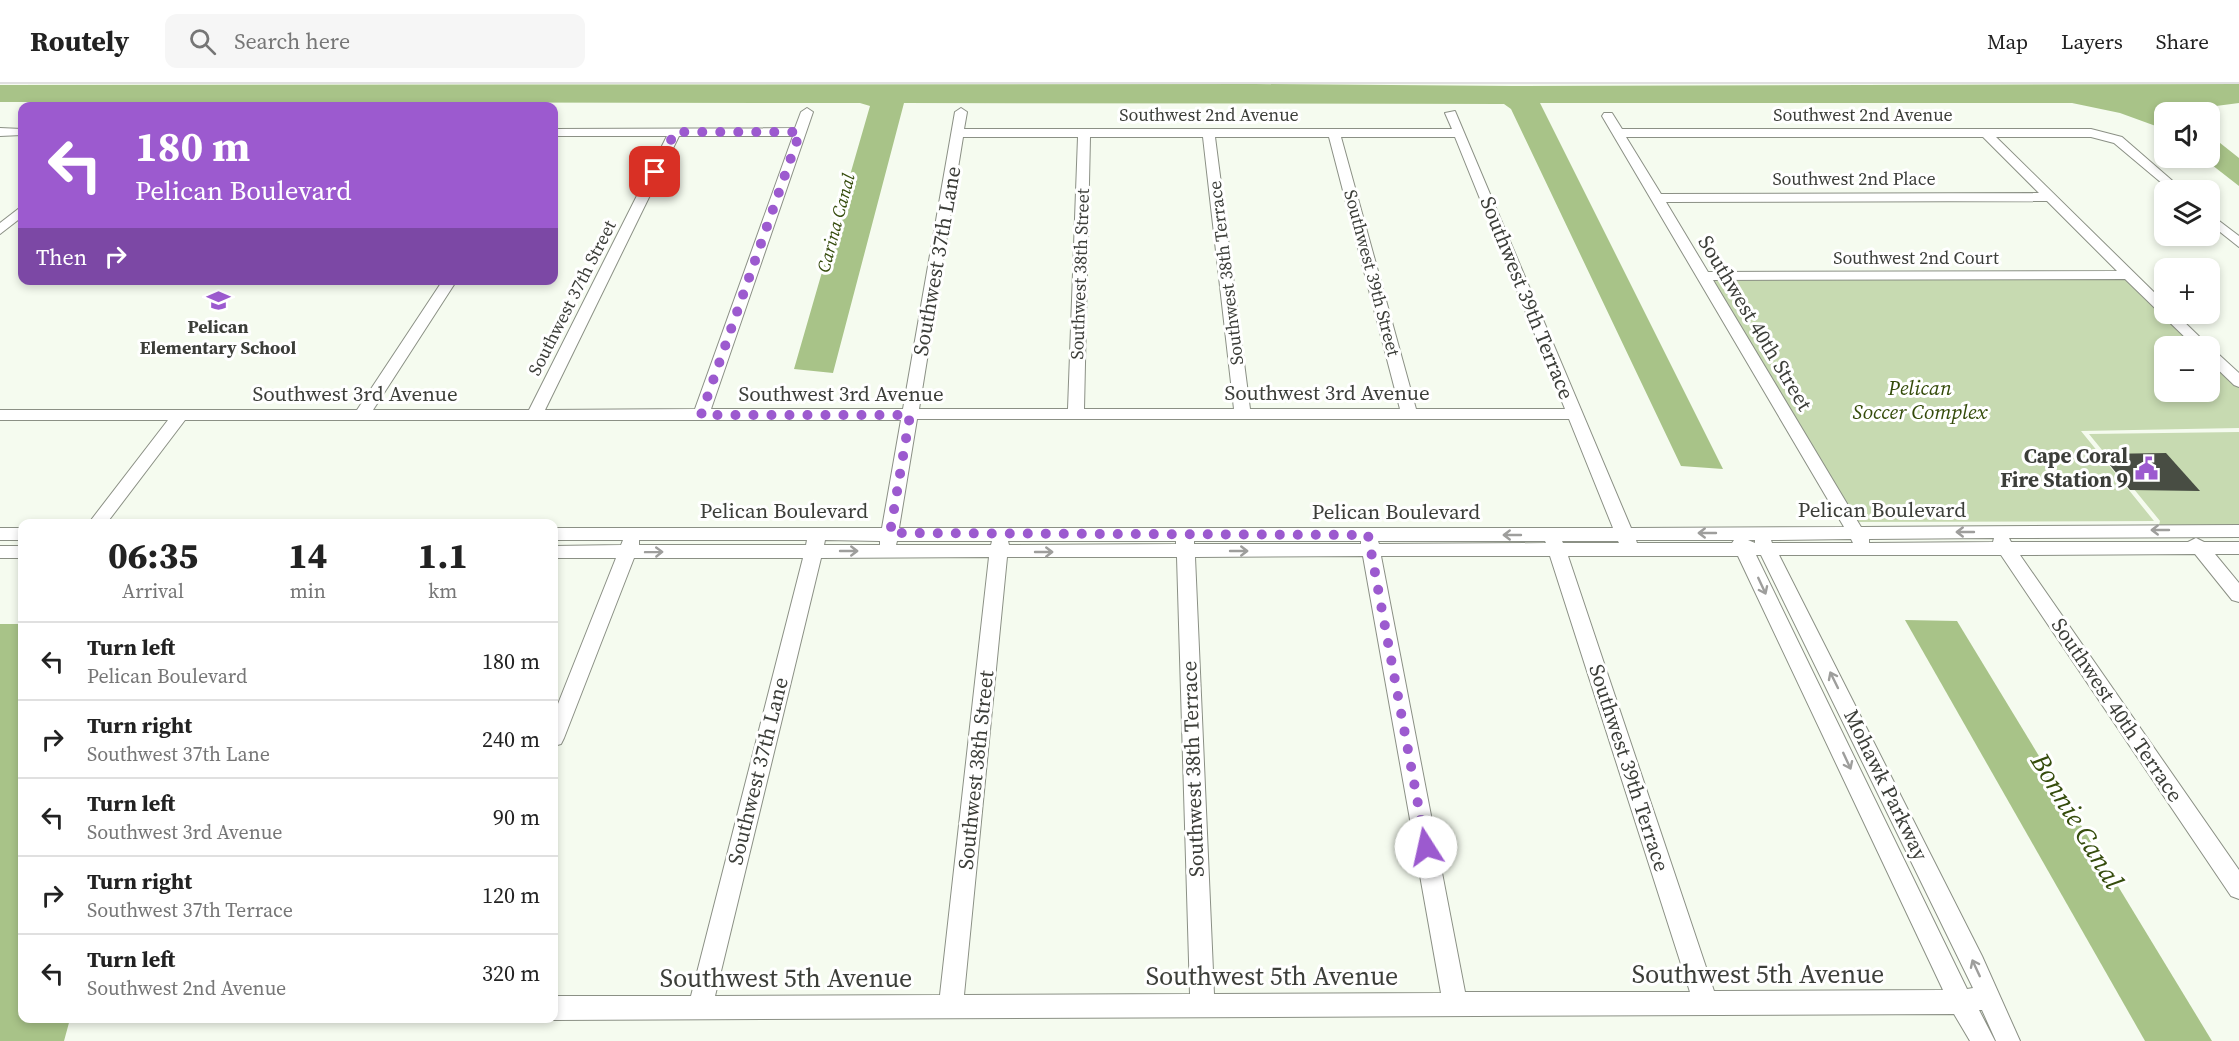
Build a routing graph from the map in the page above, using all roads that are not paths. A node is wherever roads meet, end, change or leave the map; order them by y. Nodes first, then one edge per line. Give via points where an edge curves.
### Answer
1 (807, 112) dead end
2 (962, 112) dead end
3 (1451, 112) dead end
4 (1608, 116) dead end
5 (0, 132) edge
6 (18, 132) edge
7 (558, 132) edge
8 (675, 132) junction
9 (800, 132) junction
10 (959, 133) junction
11 (1084, 133) junction
12 (1209, 133) junction
13 (1334, 133) junction
14 (1460, 133) junction
15 (1618, 133) junction
16 (1986, 133) junction
17 (2165, 180) edge
18 (2051, 197) junction
19 (1656, 198) junction
20 (18, 214) edge
21 (2220, 227) edge
22 (0, 230) edge
23 (2239, 243) edge
24 (2130, 275) junction
25 (1703, 276) junction
26 (447, 285) edge
27 (2154, 300) edge
28 (2179, 324) edge
29 (2191, 336) edge
30 (2220, 364) edge
31 (2239, 382) edge
32 (1076, 414) junction
33 (1243, 414) junction
34 (1409, 414) junction
35 (1574, 414) junction
36 (0, 415) edge
37 (362, 415) junction
38 (534, 415) junction
39 (701, 415) junction
40 (910, 415) junction
41 (180, 416) junction
42 (100, 519) edge
43 (2184, 530) junction
44 (1994, 531) junction
45 (2239, 531) edge
46 (1856, 532) junction
47 (890, 533) junction
48 (0, 534) edge
49 (18, 534) edge
50 (558, 534) edge
51 (1185, 542) junction
52 (1554, 542) junction
53 (1627, 542) junction
54 (1741, 542) junction
55 (1763, 542) junction
56 (630, 543) junction
57 (815, 543) junction
58 (1000, 543) junction
59 (1369, 543) junction
60 (2199, 548) junction
61 (2239, 548) edge
62 (2007, 549) junction
63 (1866, 550) junction
64 (0, 552) edge
65 (18, 552) edge
66 (558, 552) edge
67 (887, 552) junction
68 (2239, 595) edge
69 (558, 728) edge
70 (2239, 889) edge
71 (1990, 997) junction
72 (1705, 1002) junction
73 (1961, 1002) junction
74 (1455, 1003) junction
75 (1202, 1004) junction
76 (951, 1005) junction
77 (558, 1008) edge
78 (700, 1008) junction
79 (1983, 1041) edge
80 (2008, 1041) edge

1 - 9 street
2 - 10 street, Southwest 37th Lane
3 - 14 street, Southwest 39th Terrace
4 - 15 street, Southwest 40th Street
5 - 6 street
7 - 8 street
8 - 9 street
8 - 38 street, Southwest 37th Street
9 - 39 street
10 - 11 street, Southwest 2nd Avenue
10 - 40 street, Southwest 37th Lane
11 - 12 street, Southwest 2nd Avenue
11 - 32 street, Southwest 38th Street
12 - 13 street, Southwest 2nd Avenue
12 - 33 street, Southwest 38th Terrace
13 - 14 street, Southwest 2nd Avenue
13 - 34 street, Southwest 39th Street
14 - 35 street, Southwest 39th Terrace
15 - 16 street, Southwest 2nd Avenue
15 - 19 street, Southwest 40th Street
16 - 17 street, Southwest 2nd Avenue via 2108,136
16 - 18 street
18 - 19 street, Southwest 2nd Place
18 - 24 street
19 - 25 street, Southwest 40th Street
20 - 22 street
21 - 23 street
24 - 25 street, Southwest 2nd Court
24 - 27 street
25 - 46 street, Southwest 40th Street
26 - 37 street
28 - 29 street
30 - 31 street
32 - 33 street, Southwest 3rd Avenue
32 - 40 street, Southwest 3rd Avenue
33 - 34 street, Southwest 3rd Avenue
34 - 35 street, Southwest 3rd Avenue
35 - 53 street, Southwest 39th Terrace
36 - 41 street, Southwest 3rd Avenue
37 - 38 street, Southwest 3rd Avenue
37 - 41 street, Southwest 3rd Avenue
38 - 39 street, Southwest 3rd Avenue
39 - 40 street, Southwest 3rd Avenue
40 - 47 street, Southwest 37th Lane
41 - 42 street
43 -> 44 street, Pelican Boulevard
43 - 45 street, Pelican Boulevard
43 - 60 street
44 -> 46 street, Pelican Boulevard
44 - 62 street, Southwest 40th Terrace
46 - 55 street, Pelican Boulevard
46 - 63 street, Southwest 40th Street
47 - 57 street, Pelican Boulevard
47 - 58 street, Pelican Boulevard
47 - 67 street, Southwest 37th Lane
48 - 49 street
50 - 56 street, Pelican Boulevard
51 - 58 street, Pelican Boulevard
51 - 59 street, Pelican Boulevard
51 - 75 street, Southwest 38th Terrace
52 - 53 street, Pelican Boulevard
52 - 59 street, Pelican Boulevard
52 - 72 street, Southwest 39th Terrace
53 - 54 street, Pelican Boulevard
54 - 55 street, Pelican Boulevard
54 -> 73 street, Mohawk Parkway
55 - 63 street, Pelican Boulevard
71 -> 55 street, Mohawk Parkway
56 - 57 street, Pelican Boulevard
56 - 66 street, Pelican Boulevard
56 - 69 street
57 -> 67 street, Pelican Boulevard
57 - 78 street, Southwest 37th Lane
58 - 67 street, Pelican Boulevard
58 - 76 street, Southwest 38th Street
59 - 74 street
60 - 61 street, Pelican Boulevard
60 - 62 street, Pelican Boulevard
60 - 68 street
62 - 63 street, Pelican Boulevard
62 - 70 street, Southwest 40th Terrace
64 - 65 street
71 - 73 street, Southwest 5th Avenue
71 - 80 street, Mohawk Parkway
72 - 73 street, Southwest 5th Avenue
72 - 74 street, Southwest 5th Avenue
73 - 79 street, Mohawk Parkway
74 - 75 street, Southwest 5th Avenue
75 - 76 street, Southwest 5th Avenue
76 - 78 street, Southwest 5th Avenue
77 - 78 street, Southwest 5th Avenue

